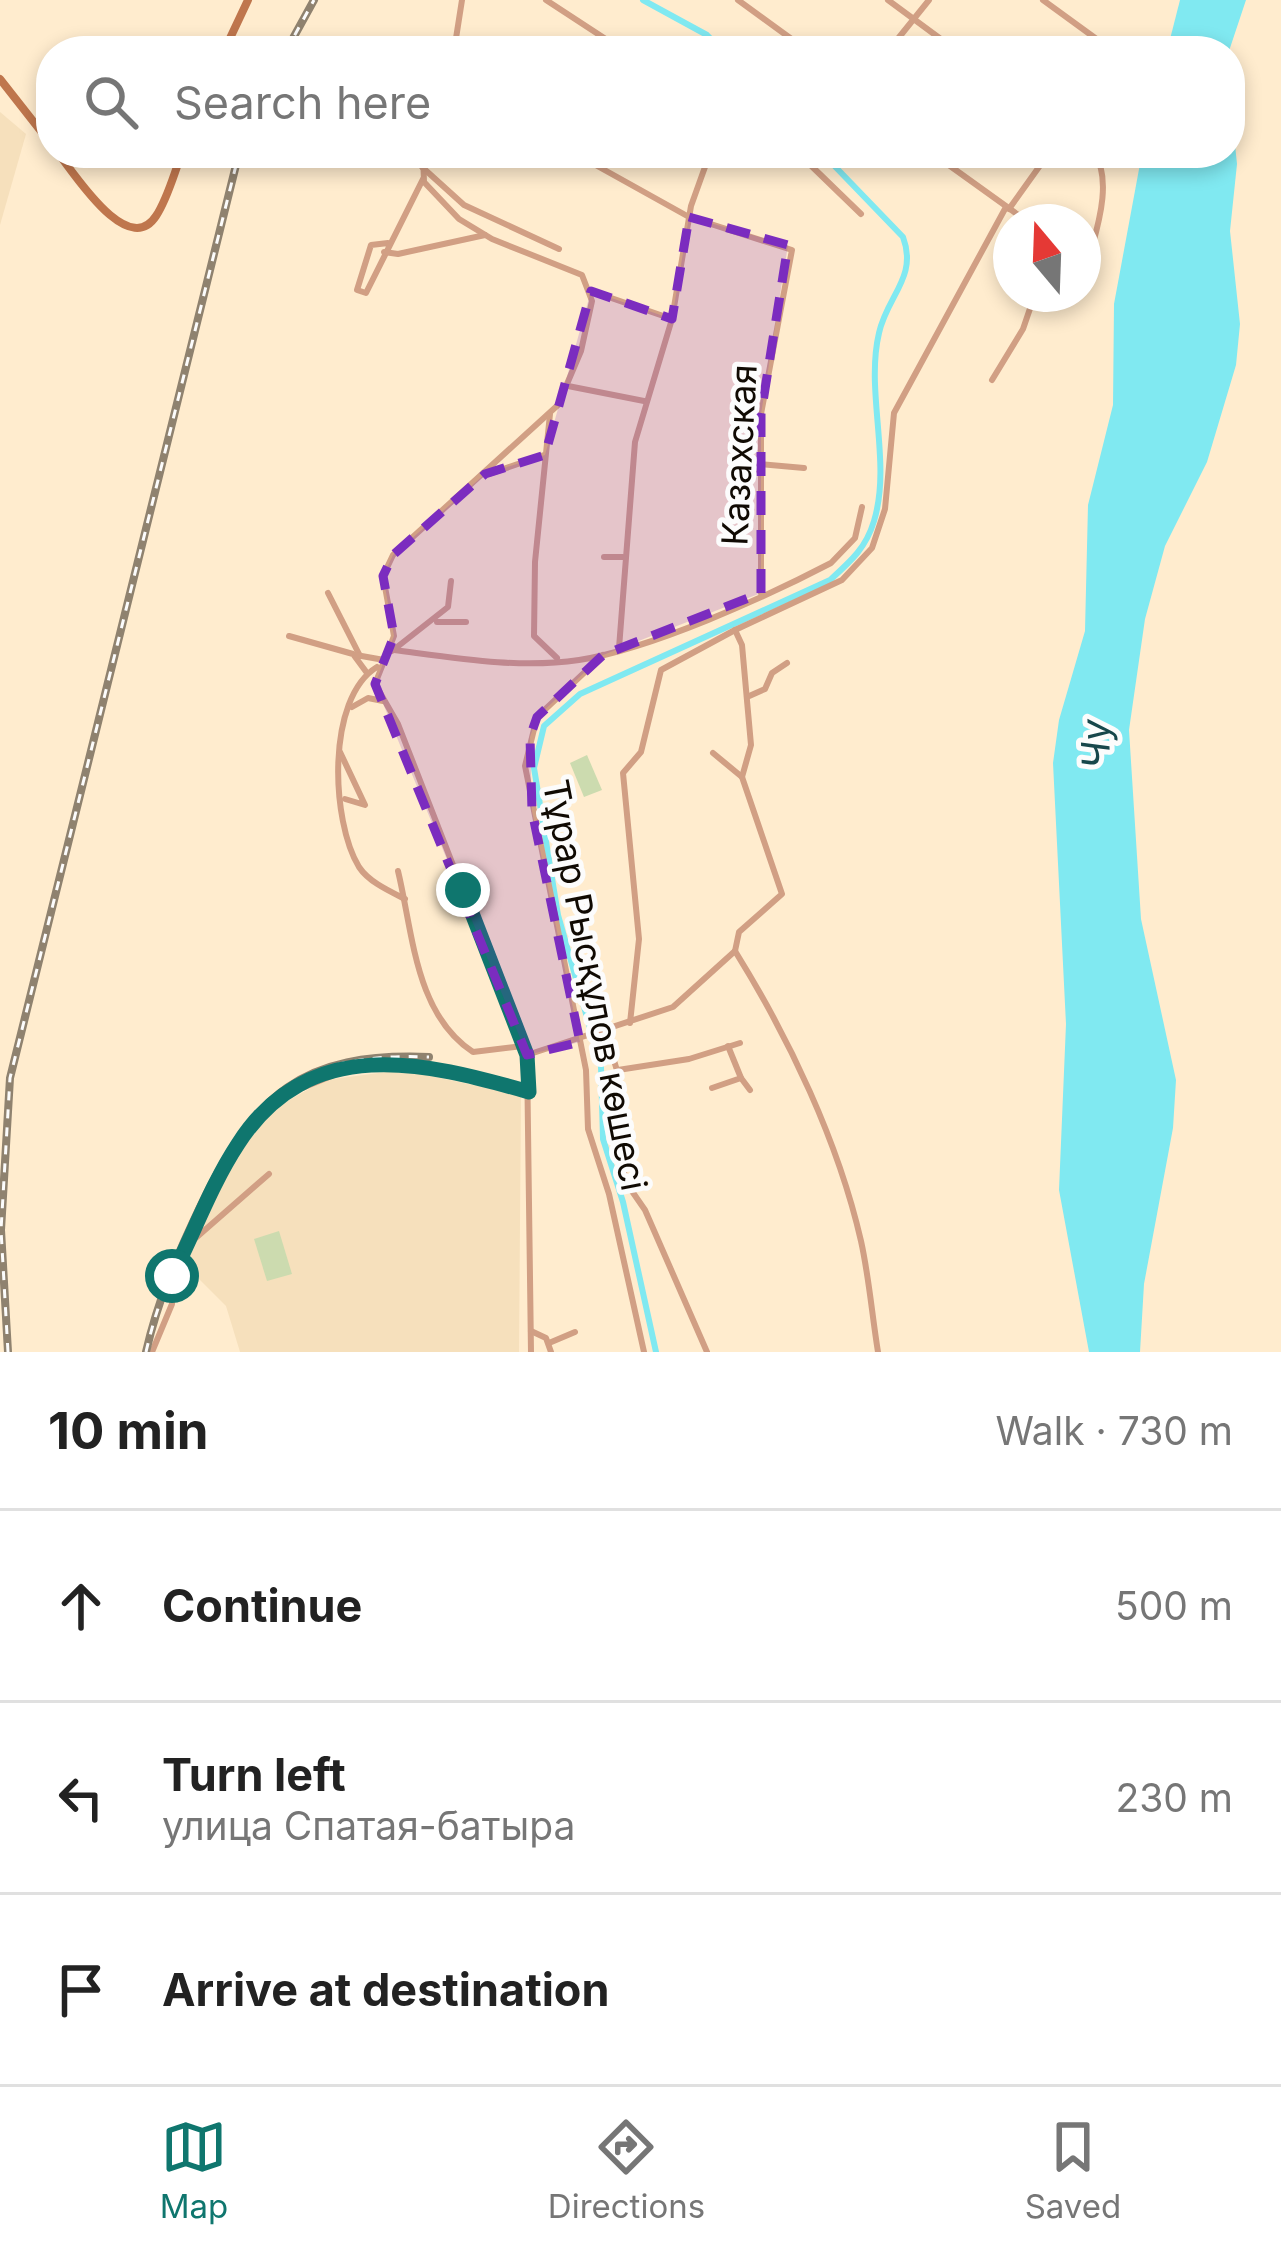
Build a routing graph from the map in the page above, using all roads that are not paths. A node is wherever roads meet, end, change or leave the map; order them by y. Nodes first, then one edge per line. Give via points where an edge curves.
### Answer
1 (248, 0) edge
2 (462, 0) edge
3 (546, 0) edge
4 (738, 0) edge
5 (888, 0) edge
6 (929, 0) edge
7 (1042, 0) edge
8 (913, 20) junction
9 (231, 36) edge
10 (456, 36) edge
11 (602, 36) edge
12 (787, 36) edge
13 (900, 36) edge
14 (936, 36) edge
15 (1091, 36) edge
16 (0, 79) edge
17 (36, 125) edge
18 (70, 168) edge
19 (176, 168) edge
20 (422, 168) edge
21 (428, 168) edge
22 (601, 168) edge
23 (705, 168) edge
24 (813, 168) edge
25 (953, 168) edge
26 (1038, 168) edge
27 (1101, 168) edge
28 (423, 178) junction
29 (445, 190) junction
30 (433, 195) junction
31 (1002, 204) edge
32 (1011, 204) edge
33 (1100, 204) edge
34 (861, 214) dead end
35 (689, 217) junction
36 (485, 235) junction
37 (993, 235) edge
38 (388, 243) junction
39 (559, 249) dead end
40 (384, 252) junction
41 (591, 291) junction
42 (1029, 312) edge
43 (672, 319) junction
44 (992, 380) dead end
45 (568, 386) junction
46 (644, 400) junction
47 (550, 414) junction
48 (545, 454) junction
49 (760, 464) junction
50 (804, 468) dead end
51 (485, 474) junction
52 (862, 507) dead end
53 (604, 557) dead end
54 (623, 557) junction
55 (451, 581) dead end
56 (328, 593) dead end
57 (761, 593) junction
58 (434, 622) junction
59 (466, 622) dead end
60 (736, 630) junction
61 (289, 636) dead end
62 (619, 650) junction
63 (356, 655) junction
64 (603, 655) junction
65 (386, 658) junction
66 (560, 661) junction
67 (787, 663) dead end
68 (367, 674) junction
69 (746, 697) junction
70 (385, 702) junction
71 (349, 710) junction
72 (338, 748) junction
73 (712, 753) dead end
74 (742, 777) junction
75 (342, 794) junction
76 (398, 871) dead end
77 (405, 899) junction
78 (735, 951) junction
79 (630, 1023) junction
80 (604, 1034) junction
81 (582, 1041) junction
82 (740, 1043) dead end
83 (523, 1046) junction
84 (728, 1046) junction
85 (527, 1055) junction
86 (692, 1058) junction
87 (618, 1070) junction
88 (694, 1073) dead end
89 (741, 1078) junction
90 (712, 1088) dead end
91 (750, 1090) dead end
92 (529, 1092) junction
93 (268, 1174) dead end
94 (188, 1245) junction
95 (531, 1331) junction
96 (574, 1331) dead end
97 (550, 1347) edge
98 (152, 1352) edge
99 (531, 1352) edge
100 (644, 1352) edge
101 (707, 1352) edge
102 (878, 1352) edge

1 - 9 street
2 - 10 street
3 - 11 street
4 - 12 street
5 - 8 street
6 - 8 street
7 - 15 street
8 - 13 street
8 - 14 street
16 - 17 street
18 - 19 street via 109,215 136,227 156,217
20 - 28 street
21 - 29 street
22 - 35 street
23 - 35 street
24 - 34 street
25 - 31 street
26 - 32 street
27 - 33 street
28 - 30 street
28 - 38 street
29 - 30 street
29 - 39 street
30 - 36 street
35 - 43 street
35 - 49 street, Казахская via 792,250 764,382
36 - 40 street
36 - 41 street via 582,275
37 - 60 street via 888,433 885,509 872,548 842,580
38 - 40 street
38 - 40 street via 366,251 357,290 366,293
41 - 43 street
41 - 45 street
42 - 44 street
43 - 46 street
45 - 46 street
45 - 47 street
46 - 54 street
47 - 48 street
47 - 51 street
48 - 51 street
48 - 66 street via 534,636
49 - 50 street
49 - 57 street, Казахская
51 - 65 street via 393,555 383,576 394,636
52 - 57 street via 855,538 831,563
53 - 54 street
54 - 62 street
55 - 58 street via 448,607
56 - 63 street
57 - 62 street
58 - 59 street
58 - 65 street
60 - 69 street
60 - 79 street via 661,670 641,752 623,773 638,925
61 - 63 street
62 - 64 street
63 - 65 street
63 - 68 street
64 - 66 street
64 - 81 street, Тұрар Рысқұлов көшесі via 537,717 525,766
65 - 66 street
65 - 68 street
65 - 70 street via 376,684
67 - 69 street
68 - 71 street
69 - 74 street via 752,745
70 - 71 street via 368,698
70 - 83 street
71 - 72 street
72 - 75 street
72 - 75 street via 365,805
73 - 74 street
74 - 78 street via 782,894 739,932
75 - 77 street via 360,869
76 - 77 street
77 - 83 street via 438,1020 473,1052
78 - 79 street via 683,1001
78 - 102 street via 836,1158 862,1245
79 - 80 street
80 - 81 street
80 - 87 street
81 - 85 street
81 - 100 street, Тұрар Рысқұлов көшесі via 588,1129
82 - 84 street
83 - 85 street
84 - 86 street
84 - 89 street
85 - 92 street
86 - 87 street
86 - 88 street
87 - 101 street via 611,1121 627,1184
89 - 90 street
89 - 91 street
92 - 94 street via 419,1062 363,1064 308,1083 240,1140
92 - 95 street
93 - 94 street
94 - 98 street
95 - 97 street
95 - 99 street
96 - 97 street

